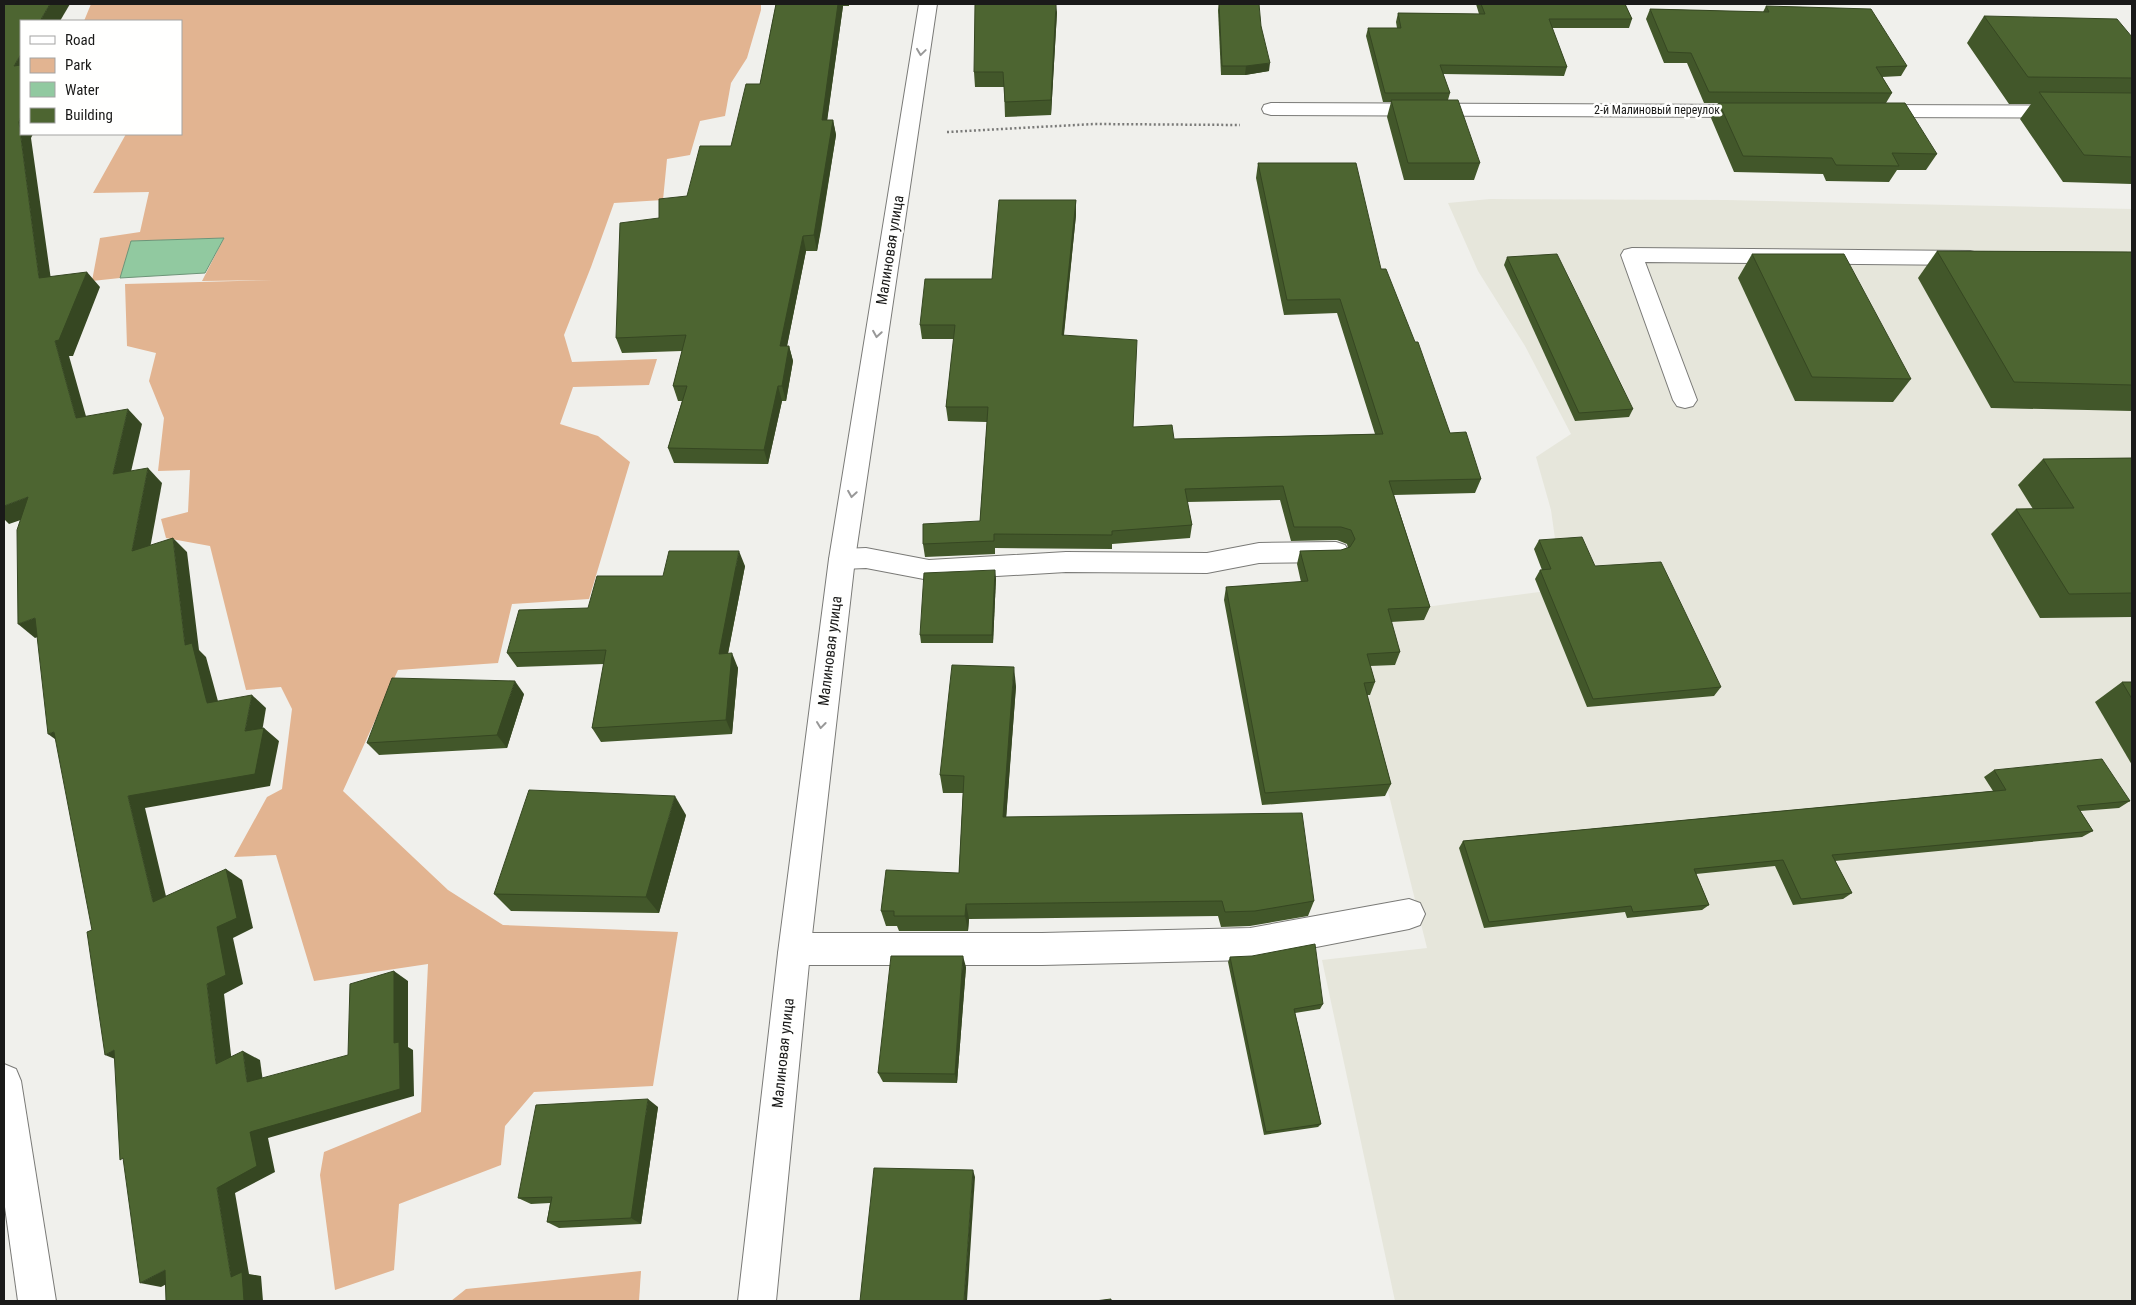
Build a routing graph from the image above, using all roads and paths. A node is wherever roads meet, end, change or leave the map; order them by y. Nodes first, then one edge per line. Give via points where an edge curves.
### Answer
1 (928, 4) edge
2 (1271, 108) joint
3 (1766, 111) edge
4 (1855, 111) edge
5 (2132, 112) edge
6 (908, 134) junction
7 (1995, 258) edge
8 (1685, 400) dead end
9 (1336, 552) edge
10 (842, 559) junction
11 (1409, 914) dead end
12 (794, 953) junction
13 (4, 1081) edge
14 (37, 1301) edge
15 (757, 1301) edge

1 -> 6 street, Малиновая улица
2 - 3 street, 2-й Малиновый переулок
2 - 6 path via 1246,125 1094,124
4 - 5 street
6 -> 10 street, Малиновая улица
7 - 8 street via 1632,255
9 - 10 street via 1259,554 1207,563 1066,562 929,570 866,558
10 -> 12 street, Малиновая улица
11 - 12 street via 1250,944 1042,949 809,949
12 - 15 street, Малиновая улица
13 - 14 street

